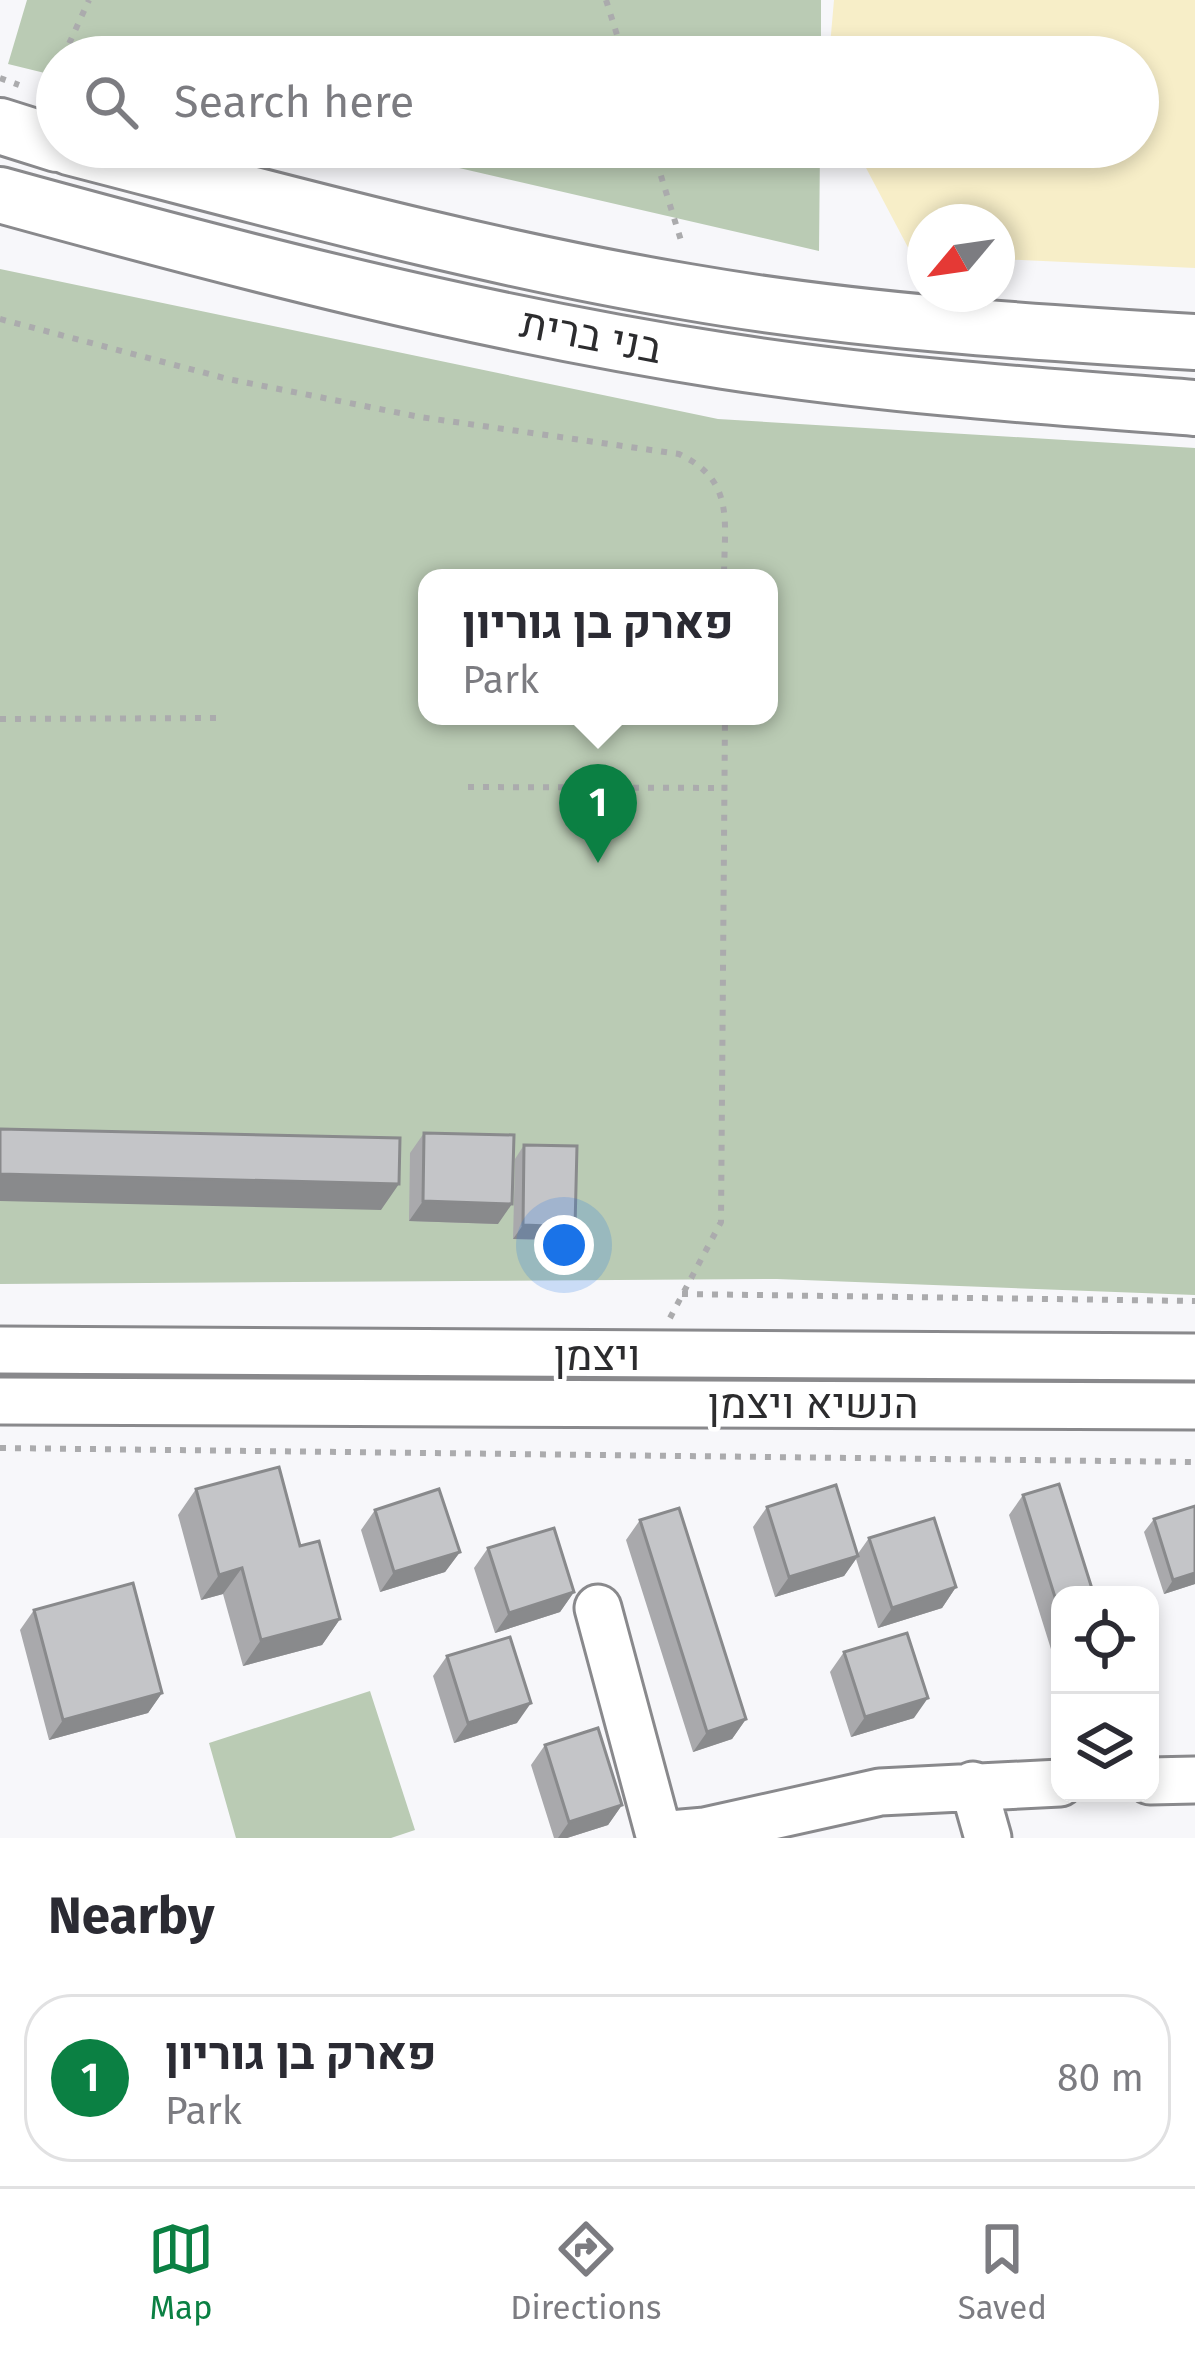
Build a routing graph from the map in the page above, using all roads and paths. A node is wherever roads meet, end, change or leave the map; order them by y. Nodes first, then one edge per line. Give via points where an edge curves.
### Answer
1 (89, 0) edge
2 (606, 0) edge
3 (73, 36) edge
4 (617, 36) edge
5 (36, 121) edge
6 (0, 126) edge
7 (149, 168) edge
8 (658, 168) edge
9 (0, 194) edge
10 (662, 246) dead end
11 (0, 319) edge
12 (1195, 342) edge
13 (1195, 408) edge
14 (723, 569) edge
15 (217, 718) dead end
16 (0, 719) edge
17 (725, 725) edge
18 (468, 787) dead end
19 (726, 788) junction
20 (682, 1294) junction
21 (1195, 1300) edge
22 (0, 1350) edge
23 (649, 1357) junction
24 (1195, 1357) edge
25 (0, 1401) edge
26 (1195, 1406) edge
27 (0, 1448) edge
28 (1195, 1462) edge
29 (598, 1608) dead end
30 (1195, 1780) edge
31 (1159, 1781) edge
32 (1051, 1783) edge
33 (973, 1785) junction
34 (706, 1835) edge
35 (988, 1838) edge

1 - 3 path
2 - 4 path
5 - 6 main road
7 - 12 main road, בני ברית via 402,234 690,293
8 - 10 path via 684,251
9 - 13 main road, בני ברית via 243,262 552,331 932,389
11 - 14 path via 228,379 679,454 718,484
15 - 16 path
17 - 19 path
18 - 19 path
19 - 20 path via 721,1222
20 - 21 path
20 - 23 path
22 - 23 street, ויצמן
23 - 24 street, ויצמן
25 - 26 street, הנשיא ויצמן
27 - 28 path
29 - 34 street via 659,1835
30 - 31 street
32 - 33 street
33 - 34 street via 880,1792
33 - 35 street

